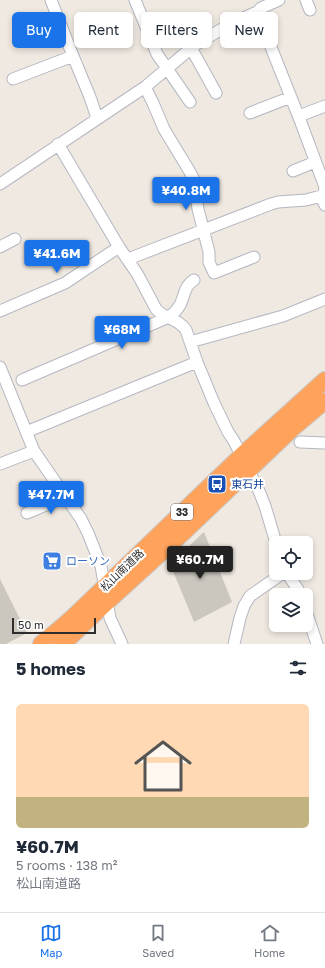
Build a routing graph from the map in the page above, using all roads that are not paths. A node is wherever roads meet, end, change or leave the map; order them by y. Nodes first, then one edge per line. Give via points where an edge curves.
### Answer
1 (51, 0) edge
2 (135, 0) edge
3 (279, 0) edge
4 (259, 7) edge
5 (212, 35) edge
6 (191, 48) joint
7 (73, 56) junction
8 (167, 68) junction
9 (13, 79) dead end
10 (145, 87) junction
11 (216, 93) dead end
12 (291, 97) junction
13 (190, 102) dead end
14 (325, 106) edge
15 (250, 113) dead end
16 (299, 116) junction
17 (97, 118) junction
18 (58, 144) junction
19 (316, 162) junction
20 (293, 171) dead end
21 (0, 184) edge
22 (325, 198) edge
23 (203, 230) junction
24 (15, 239) dead end
25 (0, 247) edge
26 (119, 247) junction
27 (254, 257) dead end
28 (128, 259) junction
29 (194, 280) dead end
30 (325, 299) edge
31 (0, 311) edge
32 (169, 317) junction
33 (190, 342) junction
34 (197, 362) junction
35 (0, 367) edge
36 (22, 380) dead end
37 (325, 380) edge
38 (325, 401) edge
39 (26, 432) junction
40 (300, 442) dead end
41 (325, 444) edge
42 (34, 451) junction
43 (245, 463) junction
44 (0, 464) edge
45 (65, 497) junction
46 (27, 513) dead end
47 (274, 536) edge
48 (273, 580) edge
49 (104, 586) junction
50 (107, 602) junction
51 (313, 632) edge
52 (41, 644) edge
53 (63, 644) edge
54 (122, 644) edge
55 (234, 644) edge
56 (317, 644) edge

1 - 7 street
2 - 8 street via 157,54
3 - 4 street
4 - 5 street
4 - 12 street
6 - 8 street
6 - 11 street
7 - 9 street
7 - 17 street
8 - 10 street
8 - 13 street
10 - 17 street
10 - 23 street via 164,129 194,180
12 - 15 street
12 - 16 street
14 - 16 street
16 - 19 street
17 - 18 street
18 - 21 street
18 - 26 street
19 - 20 street
19 - 22 street via 325,187
22 - 23 street via 278,202
23 - 27 street via 209,262 214,273
23 - 28 street
24 - 25 street
26 - 28 street
26 - 31 street via 65,283
28 - 32 street via 158,312
29 - 32 street via 187,285 180,305
30 - 33 street via 283,316
32 - 33 street via 183,326
32 - 36 street
33 - 34 street
34 - 39 street
34 - 43 street via 214,403
35 - 39 street
37 - 43 highway, 松山南道路 / 33
38 - 43 highway, 松山南道路 / 33
39 - 42 street
40 - 41 street
42 - 44 street
42 - 45 street
43 - 47 street via 265,506
43 - 49 highway, 松山南道路 / 33
43 - 50 highway, 松山南道路 / 33 via 185,531
45 - 46 street
45 - 49 street via 88,532 101,566
48 - 55 street via 250,596 244,606
49 - 50 street
49 - 52 highway, 松山南道路 / 33
50 - 53 highway, 松山南道路 / 33
50 - 54 street via 110,618
51 - 56 street

